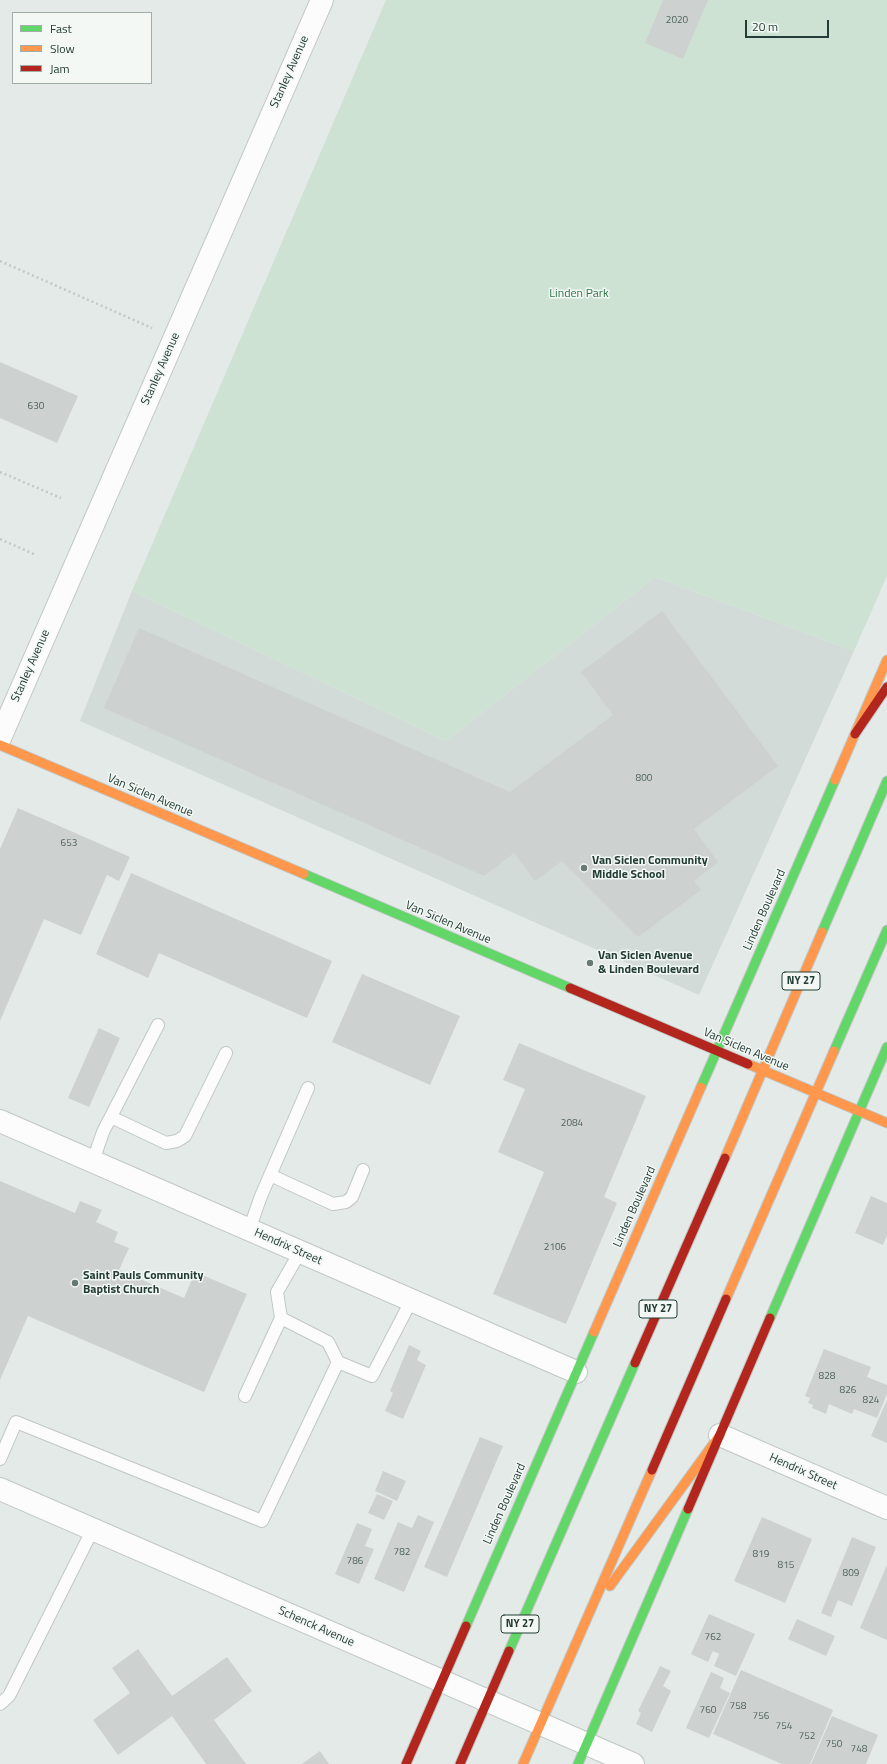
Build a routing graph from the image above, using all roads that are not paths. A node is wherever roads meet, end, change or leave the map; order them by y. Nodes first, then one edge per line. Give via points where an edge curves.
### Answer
1 (322, 0) edge
2 (887, 660) edge
3 (887, 687) edge
4 (855, 734) junction
5 (0, 738) edge
6 (0, 745) edge
7 (887, 781) edge
8 (887, 930) edge
9 (158, 1025) dead end
10 (887, 1047) edge
11 (717, 1050) junction
12 (226, 1053) dead end
13 (763, 1070) junction
14 (308, 1088) dead end
15 (817, 1093) junction
16 (859, 1111) junction
17 (111, 1117) junction
18 (0, 1121) edge
19 (887, 1123) edge
20 (93, 1161) junction
21 (363, 1170) dead end
22 (270, 1175) junction
23 (249, 1230) junction
24 (300, 1252) junction
25 (411, 1300) junction
26 (281, 1318) junction
27 (338, 1362) junction
28 (576, 1372) junction
29 (245, 1396) dead end
30 (720, 1435) junction
31 (0, 1459) edge
32 (0, 1488) edge
33 (887, 1508) edge
34 (93, 1529) junction
35 (585, 1621) junction
36 (441, 1681) junction
37 (487, 1701) junction
38 (0, 1704) edge
39 (540, 1724) junction
40 (587, 1744) junction
41 (406, 1764) edge
42 (460, 1764) edge
43 (523, 1764) edge
44 (578, 1764) edge
45 (632, 1764) edge

1 - 5 street, Stanley Avenue
2 - 4 main road, Linden Boulevard
3 - 4 main road
4 - 11 main road, Linden Boulevard
6 - 11 main road, Van Siclen Avenue
7 - 13 main road, NY 27
8 - 15 main road
9 - 17 lane
10 - 16 main road
11 - 13 main road, Van Siclen Avenue
11 - 28 main road, Linden Boulevard
12 - 17 lane via 185,1136 177,1141 166,1144
13 - 15 main road, Van Siclen Avenue
13 - 37 main road, NY 27
14 - 22 lane
15 - 16 main road, Van Siclen Avenue
15 - 35 main road
16 - 19 main road, Van Siclen Avenue
16 - 30 main road
17 - 20 lane
18 - 20 street, Hendrix Street
20 - 23 street, Hendrix Street
21 - 22 lane via 352,1197 346,1202 333,1204
22 - 23 lane
23 - 24 street, Hendrix Street
24 - 25 street, Hendrix Street
24 - 26 lane via 277,1292
25 - 27 lane via 372,1376
25 - 28 street, Hendrix Street
26 - 27 lane via 328,1342
26 - 29 lane
27 - 31 lane via 262,1521 16,1422
28 - 36 main road, Linden Boulevard
30 - 33 street, Hendrix Street
30 - 35 main road
30 - 40 main road
32 - 34 street, Schenck Avenue
34 - 36 street, Schenck Avenue
34 - 38 lane via 9,1696
35 - 39 main road
36 - 37 street, Schenck Avenue
36 - 41 main road, Linden Boulevard
37 - 39 street, Schenck Avenue
37 - 42 main road, NY 27
39 - 40 street, Schenck Avenue
39 - 43 main road
40 - 44 main road
40 - 45 street, Schenck Avenue

